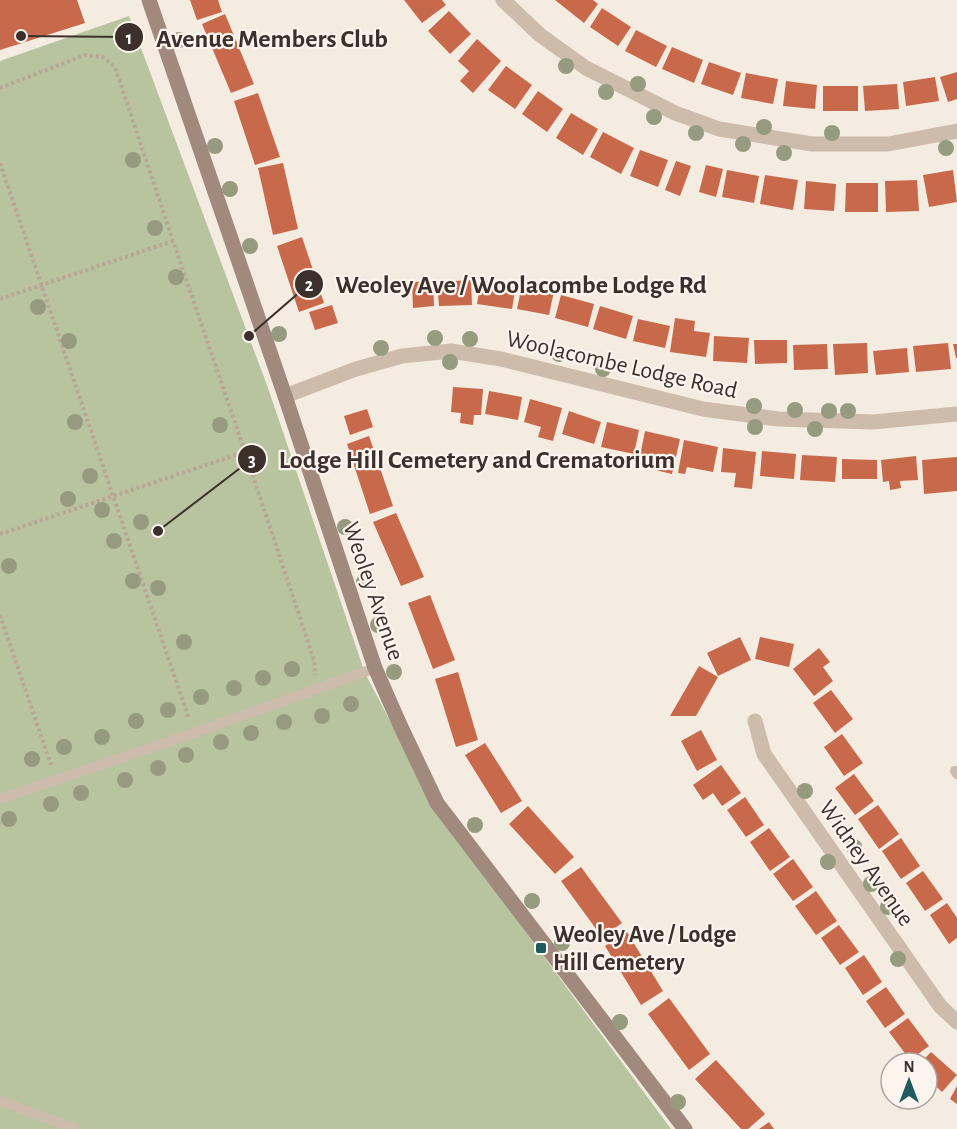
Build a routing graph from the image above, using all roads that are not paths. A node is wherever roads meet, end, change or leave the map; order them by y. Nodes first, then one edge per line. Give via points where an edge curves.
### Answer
1 (149, 0) edge
2 (503, 0) edge
3 (957, 131) edge
4 (285, 396) junction
5 (957, 414) edge
6 (375, 668) junction
7 (755, 721) dead end
8 (0, 800) edge
9 (957, 1022) edge
10 (0, 1101) edge
11 (76, 1129) edge
12 (686, 1129) edge

1 - 4 street, Weoley Avenue
2 - 3 street via 540,35 586,68 675,113 719,129 812,144 888,144
4 - 5 street, Woolacombe Lodge Road via 402,356 451,351 501,359 703,409 778,419 873,422
4 - 6 street, Weoley Avenue
6 - 8 lane
6 - 12 street, Weoley Avenue via 437,803
7 - 9 street, Widney Avenue via 764,754 940,1006
10 - 11 lane

